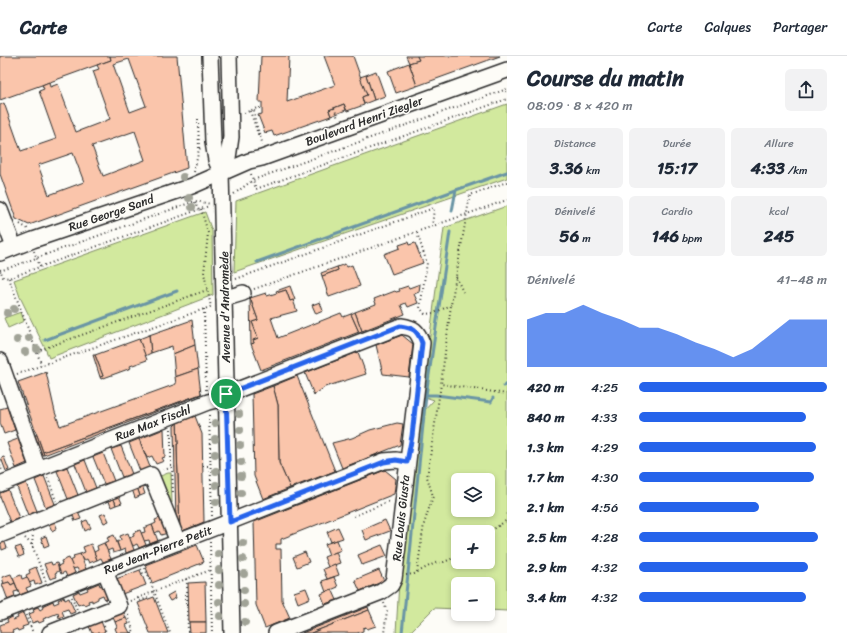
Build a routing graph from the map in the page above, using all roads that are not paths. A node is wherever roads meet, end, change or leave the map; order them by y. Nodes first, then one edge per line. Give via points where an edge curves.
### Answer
1 (210, 56) edge
2 (229, 56) edge
3 (507, 70) edge
4 (222, 172) junction
5 (0, 210) edge
6 (7, 250) edge
7 (243, 293) road end
8 (220, 302) junction
9 (418, 332) joint
10 (0, 361) edge
11 (226, 394) junction
12 (407, 462) junction
13 (42, 471) junction
14 (0, 484) edge
15 (230, 522) junction
16 (0, 535) edge
17 (178, 542) junction
18 (105, 571) junction
19 (0, 612) edge
20 (50, 633) edge
21 (232, 633) edge
22 (276, 633) edge

1 - 4 street, Avenue d'Andromède via 213,142 216,160
2 - 4 street, Avenue d'Andromède via 231,137 228,158
3 - 4 street, Boulevard Henri Ziegler
4 - 6 street, Rue George Sand via 192,186
4 - 8 street, Avenue d'Andromède
5 - 6 street
7 - 8 street
8 - 11 street, Avenue d'Andromède
9 - 11 street, Rue Max Fischl via 410,327 400,326
9 - 12 street, Rue Louis Giusta via 422,343
10 - 13 street
11 - 13 street, Rue Max Fischl
11 - 15 street, Avenue d'Andromède
12 - 15 street, Rue Jean-Pierre Petit via 384,462
12 - 22 street, Rue Louis Giusta via 394,579 391,585 381,592
13 - 14 street, Rue Max Fischl
15 - 17 street, Rue Jean-Pierre Petit
15 - 21 street, Avenue d'Andromède
16 - 17 street via 151,475
17 - 18 street, Rue Jean-Pierre Petit
18 - 19 street, Rue Jean-Pierre Petit
18 - 20 street via 119,606

